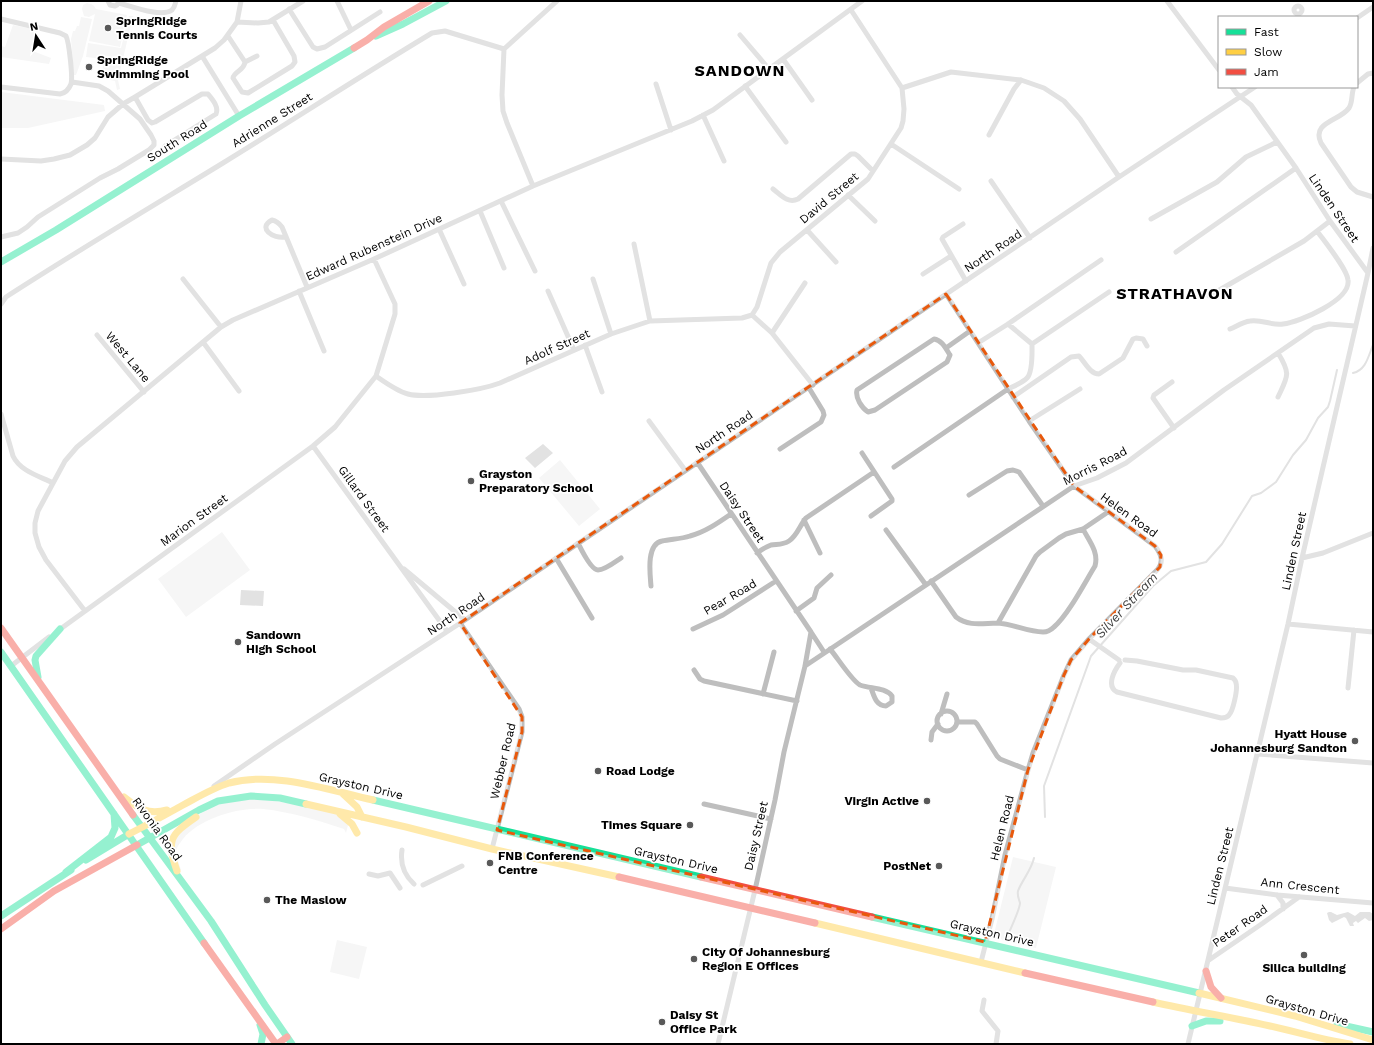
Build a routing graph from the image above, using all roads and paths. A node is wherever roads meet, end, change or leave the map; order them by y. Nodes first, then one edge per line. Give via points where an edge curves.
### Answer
1 (108, 1) edge
2 (176, 1) edge
3 (241, 1) edge
4 (303, 1) edge
5 (337, 1) edge
6 (429, 1) edge
7 (446, 1) edge
8 (557, 1) edge
9 (862, 1) edge
10 (1168, 1) edge
11 (119, 2) edge
12 (1373, 7) edge
13 (290, 9) junction
14 (852, 10) junction
15 (380, 12) dead end
16 (1358, 17) edge
17 (1, 19) edge
18 (273, 20) junction
19 (237, 22) junction
20 (351, 30) junction
21 (740, 35) dead end
22 (228, 36) junction
23 (367, 40) junction
24 (504, 49) junction
25 (202, 56) junction
26 (257, 56) dead end
27 (783, 59) junction
28 (245, 62) junction
29 (1218, 67) edge
30 (769, 69) junction
31 (1373, 73) edge
32 (1021, 80) junction
33 (72, 82) junction
34 (1358, 82) edge
35 (656, 84) dead end
36 (745, 86) junction
37 (1, 87) edge
38 (902, 88) junction
39 (1233, 88) edge
40 (1254, 88) edge
41 (1354, 88) edge
42 (135, 97) junction
43 (1241, 97) junction
44 (812, 100) dead end
45 (123, 104) junction
46 (704, 115) junction
47 (239, 116) junction
48 (671, 130) junction
49 (989, 134) dead end
50 (786, 142) dead end
51 (1277, 142) junction
52 (891, 144) junction
53 (164, 146) dead end
54 (1, 159) edge
55 (724, 161) dead end
56 (1296, 168) junction
57 (873, 171) junction
58 (1119, 177) junction
59 (992, 181) dead end
60 (533, 186) junction
61 (773, 189) dead end
62 (959, 189) dead end
63 (848, 196) junction
64 (1373, 197) edge
65 (501, 201) junction
66 (480, 211) junction
67 (1151, 219) dead end
68 (875, 221) dead end
69 (1330, 221) junction
70 (963, 224) dead end
71 (439, 229) junction
72 (807, 230) junction
73 (1317, 231) junction
74 (1, 237) edge
75 (285, 237) dead end
76 (1030, 238) junction
77 (634, 244) dead end
78 (1373, 248) edge
79 (1176, 252) dead end
80 (951, 256) junction
81 (374, 259) junction
82 (1101, 260) dead end
83 (1, 262) edge
84 (836, 262) dead end
85 (504, 268) dead end
86 (535, 271) dead end
87 (1368, 273) junction
88 (923, 274) dead end
89 (183, 279) dead end
90 (594, 279) dead end
91 (966, 281) junction
92 (805, 283) dead end
93 (464, 284) dead end
94 (307, 287) junction
95 (299, 291) junction
96 (548, 291) dead end
97 (1109, 292) dead end
98 (946, 294) junction
99 (1209, 296) dead end
100 (1, 304) edge
101 (752, 315) junction
102 (650, 321) junction
103 (1008, 324) junction
104 (1355, 326) junction
105 (221, 327) junction
106 (1230, 329) dead end
107 (970, 331) junction
108 (772, 333) junction
109 (611, 334) junction
110 (97, 335) dead end
111 (203, 342) junction
112 (978, 343) junction
113 (1032, 344) junction
114 (586, 345) junction
115 (1147, 346) dead end
116 (946, 348) junction
117 (574, 350) junction
118 (324, 351) dead end
119 (1278, 353) junction
120 (376, 376) junction
121 (1172, 382) dead end
122 (811, 386) junction
123 (1008, 389) junction
124 (1080, 390) dead end
125 (239, 391) dead end
126 (144, 392) junction
127 (602, 392) dead end
128 (1013, 397) junction
129 (1278, 397) dead end
130 (1, 414) edge
131 (649, 421) dead end
132 (1029, 421) junction
133 (1174, 428) junction
134 (313, 446) junction
135 (780, 449) dead end
136 (862, 453) dead end
137 (697, 462) junction
138 (894, 467) dead end
139 (685, 470) junction
140 (874, 472) junction
141 (53, 483) junction
142 (1074, 486) junction
143 (969, 495) dead end
144 (1043, 506) junction
145 (1108, 512) junction
146 (731, 514) junction
147 (871, 516) dead end
148 (804, 520) junction
149 (1082, 529) junction
150 (886, 530) dead end
151 (1373, 533) edge
152 (578, 543) junction
153 (757, 553) junction
154 (820, 553) dead end
155 (556, 558) junction
156 (621, 558) dead end
157 (1302, 558) junction
158 (399, 565) junction
159 (831, 575) dead end
160 (776, 581) junction
161 (931, 581) junction
162 (926, 585) junction
163 (651, 586) dead end
164 (796, 611) junction
165 (85, 612) junction
166 (592, 618) dead end
167 (463, 622) junction
168 (998, 623) junction
169 (1288, 624) junction
170 (1, 628) edge
171 (693, 628) dead end
172 (60, 629) junction
173 (1354, 630) junction
174 (447, 631) junction
175 (811, 632) junction
176 (1373, 632) edge
177 (1089, 639) junction
178 (830, 649) junction
179 (1, 652) edge
180 (774, 652) dead end
181 (824, 652) junction
182 (22, 657) junction
183 (1121, 661) junction
184 (11, 666) junction
185 (805, 666) junction
186 (694, 670) dead end
187 (40, 681) junction
188 (871, 688) junction
189 (1348, 688) dead end
190 (763, 694) junction
191 (947, 694) dead end
192 (797, 701) junction
193 (941, 714) junction
194 (957, 722) junction
195 (938, 724) junction
196 (931, 740) dead end
197 (1258, 754) junction
198 (1373, 763) edge
199 (1028, 770) junction
200 (114, 789) junction
201 (204, 793) junction
202 (342, 793) junction
203 (218, 801) junction
204 (704, 804) dead end
205 (184, 805) junction
206 (333, 810) junction
207 (114, 813) junction
208 (362, 818) junction
209 (770, 819) junction
210 (142, 828) junction
211 (497, 830) junction
212 (357, 832) dead end
213 (129, 834) junction
214 (149, 838) junction
215 (137, 845) junction
216 (492, 849) junction
217 (402, 850) dead end
218 (462, 866) dead end
219 (66, 872) junction
220 (369, 874) dead end
221 (180, 879) junction
222 (414, 884) dead end
223 (423, 885) dead end
224 (400, 888) dead end
225 (1224, 888) junction
226 (755, 890) junction
227 (1277, 895) junction
228 (1299, 897) junction
229 (1373, 903) edge
230 (750, 908) junction
231 (1283, 909) junction
232 (1, 916) edge
233 (1, 928) edge
234 (985, 942) junction
235 (1209, 960) junction
236 (981, 962) junction
237 (1206, 971) junction
238 (1200, 994) junction
239 (1222, 999) junction
240 (984, 1000) dead end
241 (1195, 1012) junction
242 (255, 1015) junction
243 (1192, 1026) junction
244 (1269, 1026) junction
245 (287, 1037) junction
246 (1372, 1037) edge
247 (1324, 1040) junction
248 (261, 1044) edge
249 (277, 1044) edge
250 (292, 1044) edge
251 (718, 1044) edge
252 (996, 1044) edge
253 (1188, 1044) edge
254 (1334, 1044) edge
255 (1350, 1044) edge

1 - 11 street via 112,6
2 - 11 street via 171,10 161,14
3 - 19 street
4 - 13 street
5 - 20 street
6 - 23 main road, South Road
7 - 23 main road, South Road
8 - 24 street
9 - 14 street, Edward Rubenstein Drive
10 - 29 street
12 - 16 street
13 - 18 street
13 - 20 street via 316,49 325,47
14 - 27 street, Edward Rubenstein Drive
14 - 38 street, David Street
15 - 20 street
17 - 33 street via 66,36
18 - 19 street via 258,24
18 - 28 street via 296,60 294,64 253,91 245,93 239,89 233,77 243,68
19 - 22 street
21 - 30 street
22 - 25 street
22 - 28 street
23 - 47 main road, South Road
24 - 60 street via 503,111
24 - 100 street, Adrienne Street via 445,31 432,33 69,257 6,297
25 - 42 street
25 - 47 street
26 - 28 street
27 - 30 street, Edward Rubenstein Drive
27 - 44 street
30 - 36 street, Edward Rubenstein Drive
31 - 34 street
32 - 38 street via 951,72
32 - 49 street
32 - 58 street via 1044,88 1072,108
33 - 37 street via 66,92 60,94
33 - 45 street via 104,88
35 - 48 street
36 - 46 street, Edward Rubenstein Drive
36 - 50 street
38 - 52 street, David Street via 903,121 899,133
39 - 43 street
40 - 43 street, North Road
41 - 64 street via 1348,109 1341,116 1325,124 1319,138 1353,189 1360,194
42 - 45 street
42 - 53 street via 152,123 199,95 205,93 211,97 217,108 216,114
43 - 51 street, Linden Street via 1251,106
43 - 58 street, North Road
45 - 54 street via 105,120 92,141 70,155 41,161
45 - 74 street via 140,119 154,141 153,147 50,209 18,233
46 - 48 street, Edward Rubenstein Drive
46 - 55 street
47 - 83 main road, South Road
48 - 60 street, Edward Rubenstein Drive
51 - 56 street, Linden Street
51 - 67 street via 1246,157 1217,182
52 - 57 street, David Street
52 - 62 street
56 - 69 street, Linden Street
56 - 79 street
57 - 61 street via 858,156 851,154 798,200 789,201
57 - 63 street, David Street via 868,179
58 - 76 street, North Road
59 - 76 street
60 - 65 street, Edward Rubenstein Drive
63 - 68 street
63 - 72 street, David Street
65 - 66 street, Edward Rubenstein Drive
65 - 86 street
66 - 71 street, Edward Rubenstein Drive
66 - 85 street
69 - 73 street
69 - 87 street, Linden Street
70 - 80 street via 942,238
71 - 81 street, Edward Rubenstein Drive
71 - 93 street
72 - 84 street
72 - 101 street, David Street via 780,252 771,263
73 - 99 street
73 - 106 street via 1347,275 1347,290 1338,299 1305,318 1274,325 1252,320
75 - 94 street
76 - 91 street, North Road
77 - 102 street
78 - 87 street
80 - 88 street
80 - 91 street
81 - 94 street, Edward Rubenstein Drive
81 - 120 street via 396,308
82 - 103 street
87 - 104 street, Linden Street
89 - 105 street
90 - 109 street
91 - 98 street, North Road
92 - 108 street
94 - 95 street, Edward Rubenstein Drive
95 - 105 street, Edward Rubenstein Drive
95 - 118 street
96 - 117 street
97 - 113 street
98 - 107 street, Helen Road
98 - 122 street, North Road
101 - 102 street, Adolf Street via 742,318
101 - 108 street
102 - 109 street, Adolf Street
103 - 112 street
103 - 113 street
104 - 119 street, Morris Road via 1317,326
104 - 157 street, Linden Street
105 - 111 street, Edward Rubenstein Drive
107 - 112 street, Helen Road
107 - 116 street
108 - 122 street
109 - 114 street, Adolf Street
110 - 126 street, West Lane
111 - 125 street
111 - 126 street, Edward Rubenstein Drive
112 - 123 street, Helen Road
113 - 123 street via 1029,375
114 - 117 street, Adolf Street
114 - 127 street
115 - 128 street via 1143,339 1133,339 1123,358 1099,374 1093,372 1079,356 1071,357
116 - 116 street via 950,355 947,362 875,410 865,410 856,397 860,387 931,340 939,340
117 - 120 street, Adolf Street via 500,383 474,390 414,395 389,385
119 - 129 street via 1287,369 1286,380
119 - 133 street, Morris Road
120 - 134 street, Marion Street via 334,427
121 - 133 street via 1153,398
122 - 135 street via 823,411 821,422
122 - 137 street, North Road
123 - 128 street, Helen Road
123 - 138 street
124 - 132 street
126 - 141 street, Edward Rubenstein Drive via 77,447
128 - 132 street, Helen Road
130 - 141 street via 15,461 22,468
131 - 139 street
132 - 142 street, Helen Road
133 - 142 street, Morris Road via 1121,466
134 - 158 street, Gillard Street
134 - 165 street, Marion Street
136 - 140 street
137 - 139 street, North Road
137 - 146 street, Daisy Street
139 - 152 street, North Road
140 - 147 street via 892,496 892,501
140 - 148 street
141 - 165 street, Edward Rubenstein Drive via 38,512 35,523 36,540 46,560
142 - 144 street, Morris Road
142 - 145 street, Helen Road
143 - 144 street via 1008,471 1015,470
144 - 161 street, Morris Road
145 - 149 street
145 - 177 street, Helen Road via 1156,546 1161,555 1161,564
146 - 153 street, Daisy Street
146 - 163 street via 705,531 656,544 650,562
148 - 153 street via 789,542 769,546
148 - 154 street
149 - 168 street via 1066,534 1036,556
149 - 168 street via 1095,552 1095,566 1056,625 1051,630 1043,632
150 - 162 street
151 - 157 street via 1323,553
152 - 155 street, North Road
152 - 156 street via 595,569 601,570
153 - 160 street, Daisy Street
155 - 166 street
155 - 167 street, North Road
157 - 169 street, Linden Street
158 - 167 street, Gillard Street
158 - 174 street, Gillard Street
159 - 164 street via 817,588 814,598
160 - 164 street, Daisy Street
160 - 171 street, Pear Road via 724,615
161 - 162 street, Morris Road
161 - 168 street via 960,620 974,624
162 - 178 street, Morris Road
164 - 175 street, Daisy Street
165 - 172 street, Marion Street
167 - 174 street, North Road
167 - 211 street, Webber Road via 522,717 522,732
169 - 173 street
169 - 197 street, Linden Street
170 - 182 main road, Rivonia Road
172 - 182 street, Marion Street
172 - 187 main road via 36,656
173 - 176 street
173 - 189 street
174 - 201 street, North Road
175 - 181 street, Daisy Street
175 - 185 street, Daisy Street
177 - 183 street
177 - 199 street, Helen Road via 1071,660 1064,675
178 - 181 street, Morris Road
178 - 188 street via 855,682
179 - 184 main road
180 - 190 street
181 - 185 street, Morris Road
182 - 184 street, Marion Street
182 - 187 main road, Rivonia Road
183 - 183 street via 1138,661 1233,678 1237,686 1230,714 1221,718 1121,694 1111,687 1116,668
184 - 207 main road
185 - 192 street, Daisy Street
186 - 190 street via 704,681
187 - 200 main road, Rivonia Road
188 - 188 street via 880,705 886,706 892,702 890,693
190 - 192 street
191 - 193 street
192 - 209 street, Daisy Street
193 - 194 street via 952,712
193 - 195 street via 938,717
194 - 195 street via 954,729 949,731 941,729
194 - 199 street via 978,724 1000,759
195 - 196 street via 932,732
197 - 198 street
197 - 225 street, Linden Street
199 - 234 street, Helen Road
200 - 205 main road via 146,812 158,812
200 - 210 main road, Rivonia Road
201 - 202 main road, Grayston Drive via 231,783 264,779 294,782
201 - 205 main road, Grayston Drive
202 - 208 main road via 357,807
202 - 211 main road, Grayston Drive
203 - 206 main road, Grayston Drive via 239,797 270,797
203 - 214 main road, Grayston Drive
203 - 221 main road via 179,829 173,837 171,852
204 - 209 street
205 - 210 main road, Grayston Drive
206 - 208 main road, Grayston Drive
206 - 212 main road via 351,823
207 - 213 main road
207 - 219 main road via 115,828 111,837
208 - 216 main road, Grayston Drive
209 - 226 street, Daisy Street
210 - 213 main road, Grayston Drive
210 - 214 main road, Rivonia Road
211 - 216 street, Webber Road
211 - 226 main road, Grayston Drive
213 - 215 main road
213 - 219 main road, Grayston Drive
214 - 215 main road, Grayston Drive
214 - 221 main road, Rivonia Road
215 - 233 main road, Grayston Drive via 54,891
215 - 242 main road
216 - 230 main road, Grayston Drive
217 - 222 street via 402,864
218 - 223 street
219 - 232 main road, Grayston Drive
220 - 224 street via 378,876 390,873
221 - 245 main road, Rivonia Road via 226,943
225 - 227 street, Ann Crescent
225 - 235 street, Linden Street
226 - 230 street, Daisy Street
226 - 234 main road, Grayston Drive
227 - 228 street, Ann Crescent
227 - 231 street, Peter Road via 1283,903
228 - 229 street, Ann Crescent
228 - 231 street, Peter Road
230 - 236 main road, Grayston Drive
230 - 251 street, Daisy Street
231 - 235 street, Peter Road
234 - 236 street, Helen Road
234 - 238 main road, Grayston Drive
235 - 237 street, Linden Street
236 - 241 main road, Grayston Drive
237 - 238 street, Linden Street
237 - 239 main road via 1211,987
238 - 239 main road, Grayston Drive
238 - 241 street, Linden Street
239 - 246 main road, Grayston Drive
240 - 252 street via 982,1011 998,1031
241 - 243 street, Linden Street
241 - 244 main road, Grayston Drive
242 - 248 main road via 262,1034
242 - 249 main road
243 - 244 main road via 1216,1020 1240,1025
243 - 253 street, Linden Street
244 - 247 main road, Grayston Drive
245 - 249 main road
245 - 250 main road, Rivonia Road
247 - 254 main road
247 - 255 main road, Grayston Drive

